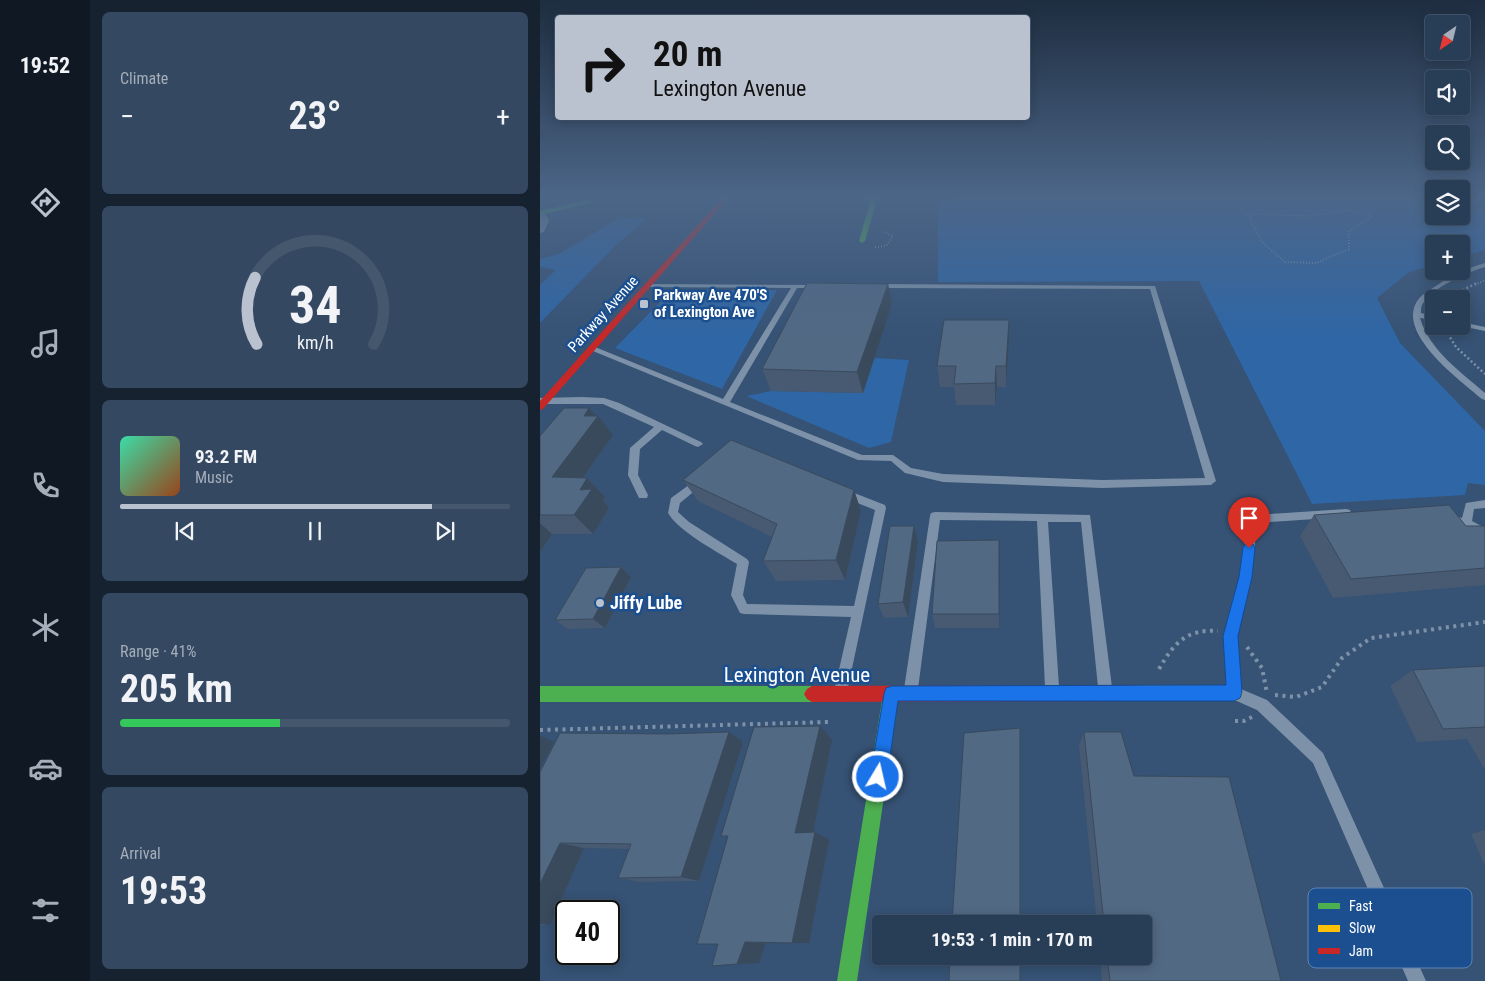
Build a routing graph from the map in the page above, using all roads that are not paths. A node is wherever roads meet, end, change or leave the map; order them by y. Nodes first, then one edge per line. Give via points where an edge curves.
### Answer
1 (687, 241) edge
2 (1485, 266) edge
3 (648, 285) junction
4 (795, 286) junction
5 (824, 286) edge
6 (872, 286) edge
7 (1416, 314) junction
8 (1425, 316) edge
9 (1470, 326) edge
10 (1485, 329) edge
11 (592, 348) junction
12 (1485, 396) edge
13 (542, 403) edge
14 (725, 403) junction
15 (660, 426) junction
16 (698, 444) dead end
17 (710, 472) edge
18 (835, 489) edge
19 (643, 495) dead end
20 (1485, 504) edge
21 (1362, 513) edge
22 (1438, 516) edge
23 (1042, 517) junction
24 (1466, 523) junction
25 (1485, 533) edge
26 (858, 612) junction
27 (841, 693) junction
28 (1052, 693) junction
29 (1106, 693) junction
30 (1234, 693) junction
31 (540, 694) edge
32 (892, 694) junction
33 (910, 694) junction
34 (1376, 888) edge
35 (1411, 968) edge
36 (847, 981) edge
37 (1417, 981) edge

1 - 3 street, Parkway Avenue
2 - 7 lane via 1460,273 1427,294 1418,304
3 - 4 lane
3 - 11 street, Parkway Avenue
4 - 5 lane
4 - 14 lane
6 - 14 lane via 1153,287 1211,481 1102,484 943,478 908,471 893,458 861,458
7 - 8 lane
7 - 12 lane via 1420,330 1434,350
9 - 10 lane
11 - 13 street, Parkway Avenue
11 - 14 lane
13 - 15 lane via 604,402
15 - 16 lane
15 - 19 lane via 635,448 633,475
17 - 26 lane via 675,502 673,514 744,562 737,595 744,609
18 - 26 lane via 881,508
20 - 24 lane via 1470,506
21 - 30 lane via 1270,518 1256,522 1230,636
22 - 24 lane
23 - 28 lane
23 - 29 lane via 1086,518
23 - 33 lane via 935,516
24 - 25 lane
26 - 27 lane
27 - 31 street, Lexington Avenue
27 - 32 street, Lexington Avenue
28 - 29 street, Lexington Avenue
28 - 33 street, Lexington Avenue
29 - 30 street, Lexington Avenue
30 - 34 lane via 1262,706 1318,758
32 - 33 street, Lexington Avenue
32 - 36 street
35 - 37 lane

